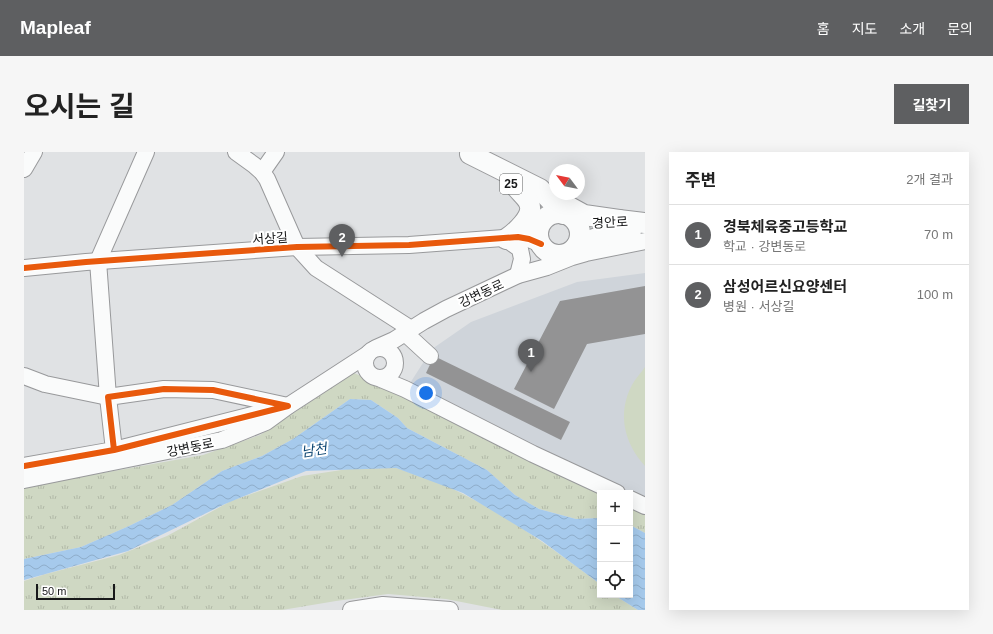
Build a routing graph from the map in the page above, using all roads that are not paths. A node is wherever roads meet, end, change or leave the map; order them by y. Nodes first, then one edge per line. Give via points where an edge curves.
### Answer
1 (34, 152) edge
2 (146, 152) edge
3 (236, 152) edge
4 (276, 152) edge
5 (470, 153) edge
6 (24, 169) edge
7 (262, 172) junction
8 (517, 188) junction
9 (540, 189) junction
10 (569, 217) junction
11 (619, 220) junction
12 (645, 223) edge
13 (645, 230) edge
14 (542, 234) junction
15 (512, 238) junction
16 (645, 242) edge
17 (577, 245) junction
18 (297, 247) junction
19 (560, 255) junction
20 (98, 261) junction
21 (24, 268) edge
22 (535, 270) junction
23 (518, 275) junction
24 (406, 332) junction
25 (372, 351) junction
26 (430, 356) dead end
27 (395, 363) junction
28 (341, 372) junction
29 (24, 376) edge
30 (374, 376) junction
31 (405, 389) junction
32 (108, 397) junction
33 (288, 406) junction
34 (114, 450) junction
35 (24, 466) edge
36 (24, 480) edge
37 (610, 490) edge
38 (633, 500) edge
39 (645, 506) edge
40 (416, 609) edge
41 (352, 610) edge
42 (450, 610) edge

1 - 6 street
2 - 20 street
3 - 7 street
4 - 7 street
5 - 8 main road, 경안로 / 25 via 492,172
5 - 9 main road, 경안로 / 25
7 - 18 street
8 - 14 main road, 경안로 / 25 via 532,197 540,207
8 - 15 main road via 530,204 530,212
9 - 10 main road, 경안로 / 25
9 - 11 main road, 25 via 584,215
10 - 11 main road, 경안로 / 25 via 593,224
10 - 14 main road, 경안로 / 25 via 556,213 550,216
10 - 17 main road, 경안로 / 25 via 580,232
11 - 12 main road, 경안로 / 25
13 - 17 main road, 경안로 via 619,233
14 - 15 street
14 - 19 main road via 547,251
14 - 23 street, 강변동로 via 533,261
15 - 18 street, 서상길 via 409,245
15 - 23 street via 520,249 522,259
16 - 22 street, 강변동로 via 586,253
17 - 19 main road, 경안로 via 567,254
18 - 20 street, 서상길
18 - 24 street via 316,268
19 - 22 street, 강변동로
20 - 21 street, 서상길
20 - 32 street
22 - 23 street, 강변동로
23 - 24 street, 강변동로 via 446,309
24 - 25 street, 강변동로
24 - 26 street
24 - 27 street
25 - 27 street via 386,349
25 - 28 street, 강변동로
25 - 30 street via 364,363
27 - 30 street via 390,375
27 - 31 street via 397,374
28 - 30 street via 355,371
28 - 33 street, 강변동로
29 - 32 street via 45,384
30 - 31 street
31 - 37 street via 532,454
32 - 33 street via 164,389 213,390
32 - 34 street
33 - 34 street
33 - 36 street, 강변동로 via 266,422 222,440
34 - 35 street
38 - 39 street
40 - 41 street via 383,605
40 - 42 street

